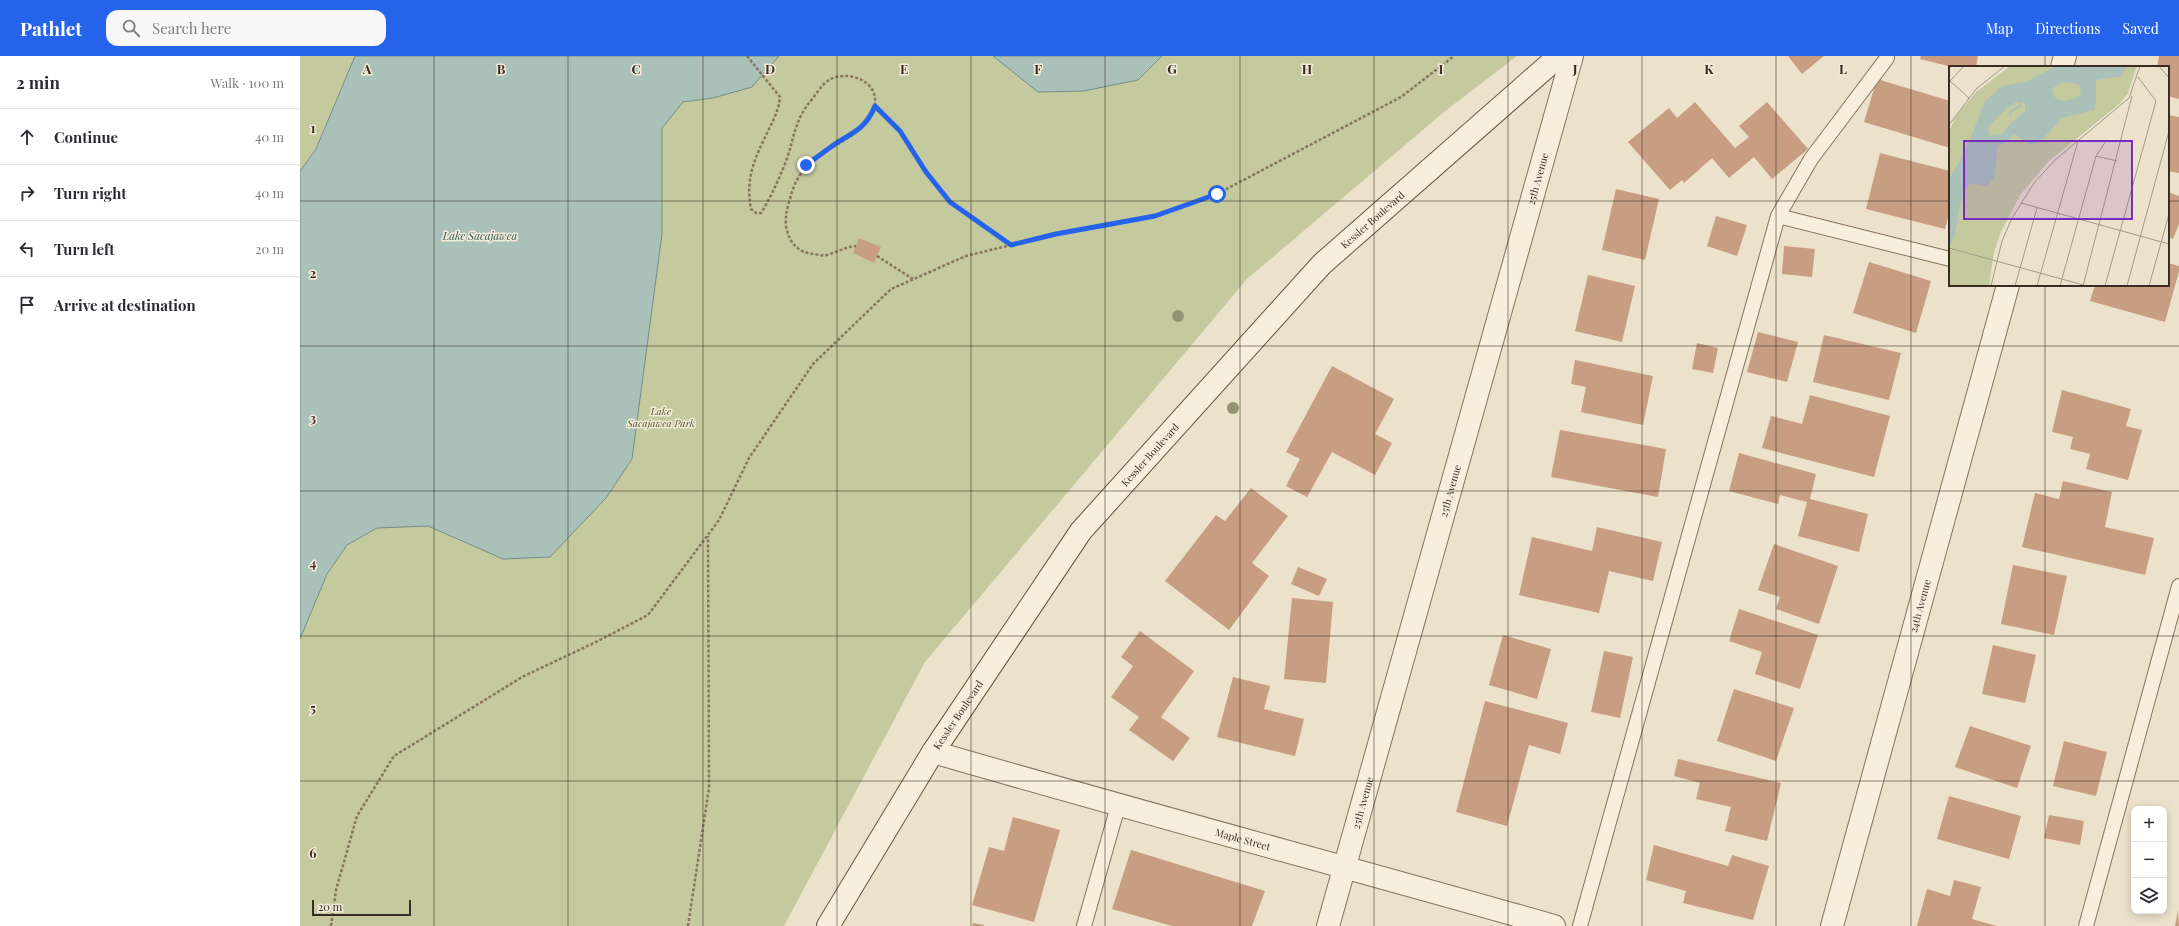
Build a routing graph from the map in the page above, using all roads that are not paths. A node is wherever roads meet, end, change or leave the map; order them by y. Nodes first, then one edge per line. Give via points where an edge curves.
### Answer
1 (1559, 56) edge
2 (1572, 56) edge
3 (2065, 56) edge
4 (1887, 58) dead end
5 (2062, 66) edge
6 (1778, 216) junction
7 (1949, 259) edge
8 (2008, 286) edge
9 (2179, 586) edge
10 (933, 752) junction
11 (1118, 806) junction
12 (1344, 866) junction
13 (828, 926) edge
14 (1084, 926) edge
15 (1328, 926) edge
16 (1554, 926) edge
17 (1580, 926) edge
18 (1832, 926) edge
19 (2086, 926) edge

1 - 10 street, Kessler Boulevard via 1322,264 1086,525
2 - 12 street, 25th Avenue
3 - 5 street
4 - 6 lane via 1811,159
6 - 7 lane
6 - 17 lane
8 - 18 street, 24th Avenue
9 - 19 lane
10 - 11 street, Maple Street
10 - 13 street, Kessler Boulevard
11 - 12 street, Maple Street
11 - 14 lane
12 - 15 street, 25th Avenue
12 - 16 street, Maple Street

